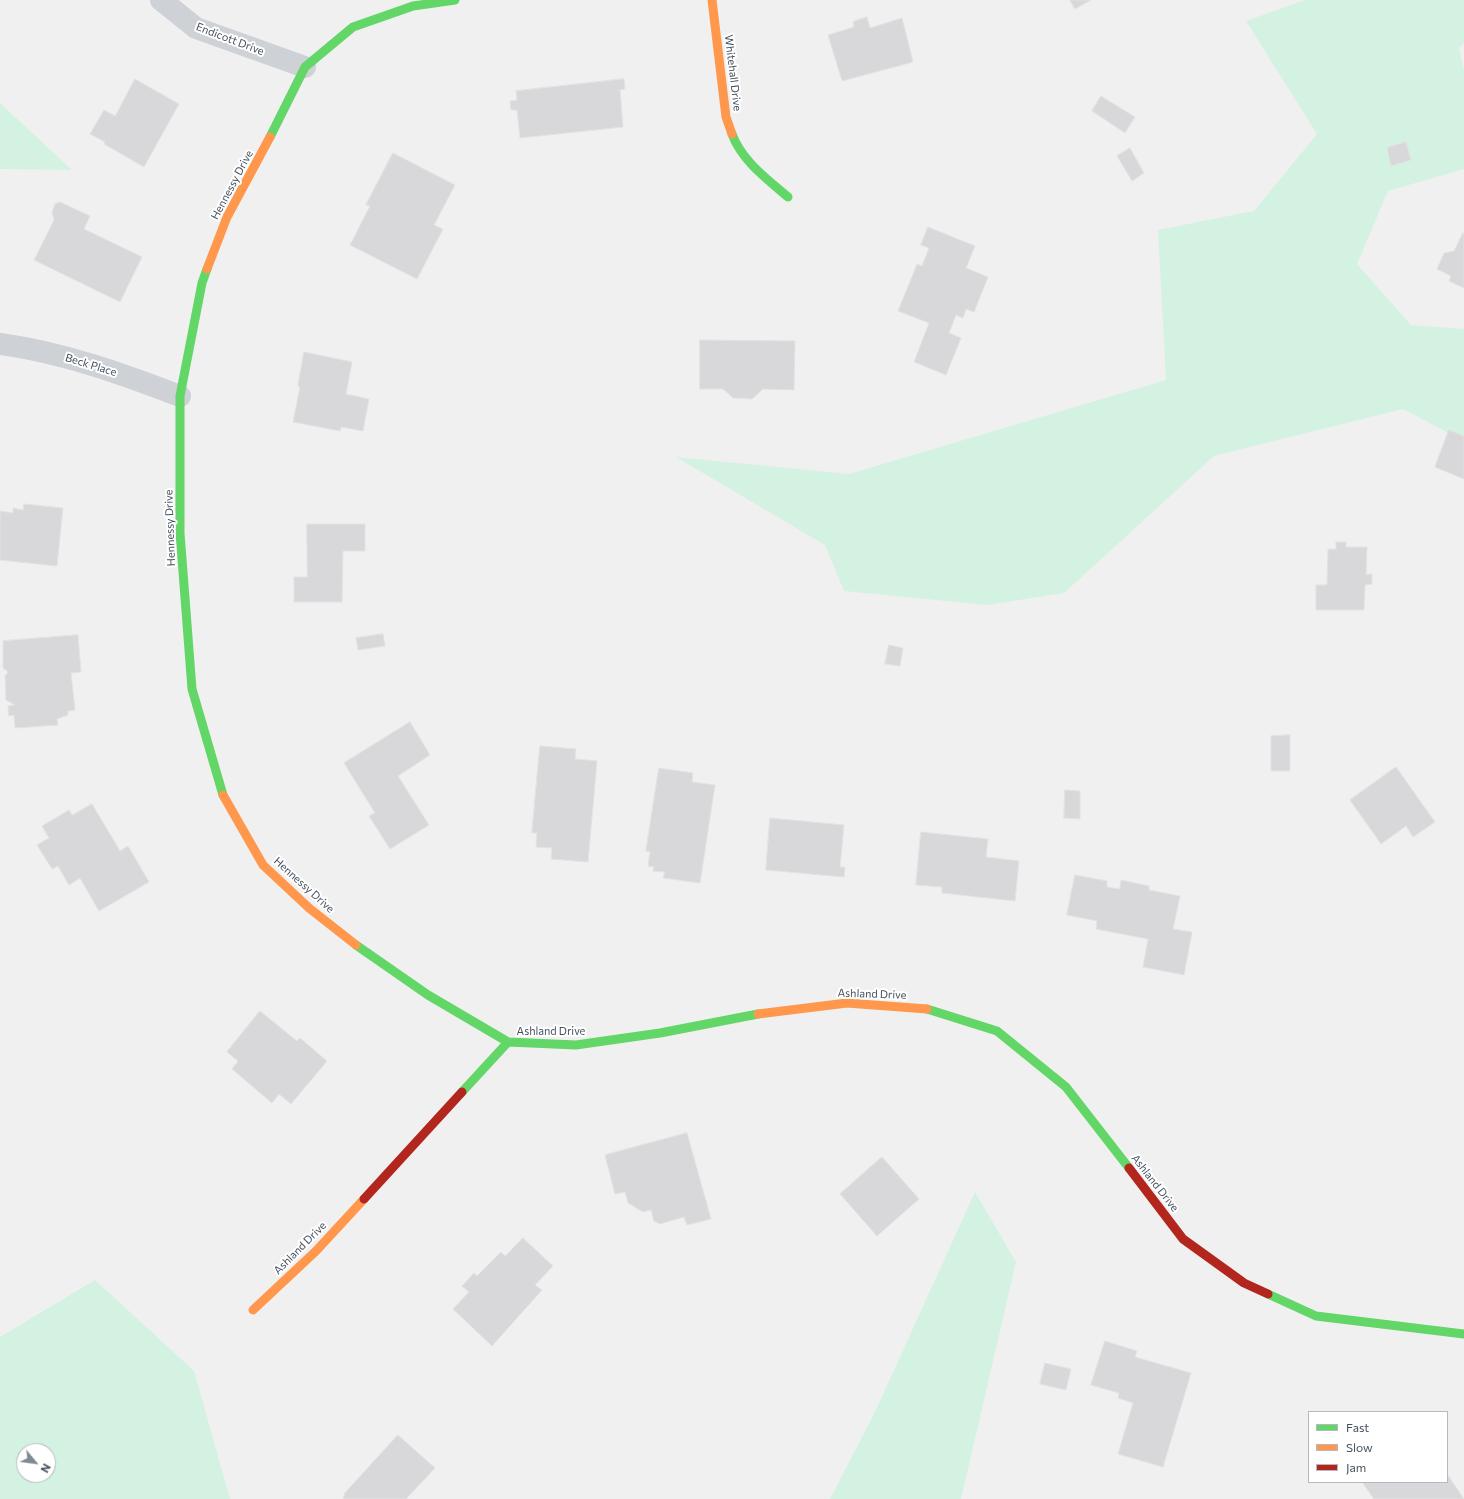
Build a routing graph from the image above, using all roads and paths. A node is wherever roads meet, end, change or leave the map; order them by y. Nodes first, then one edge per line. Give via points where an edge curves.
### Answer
1 (161, 0) edge
2 (455, 0) edge
3 (712, 0) edge
4 (305, 67) junction
5 (788, 197) dead end
6 (0, 344) edge
7 (180, 396) junction
8 (508, 1042) junction
9 (254, 1310) dead end
10 (1464, 1334) edge

1 - 4 street, Endicott Drive via 196,28
2 - 4 street, Hennessy Drive via 413,6 353,27
3 - 5 street, Whitehall Drive via 726,117 735,142 750,164
4 - 7 street, Hennessy Drive via 227,217 202,283
6 - 7 street, Beck Place via 38,349 102,368
7 - 8 street, Hennessy Drive via 180,532 192,689 222,794 263,865 309,908 371,957 428,995
8 - 9 street, Ashland Drive via 316,1251
8 - 10 street, Ashland Drive via 576,1045 660,1033 768,1012 847,1003 932,1009 997,1031 1066,1086 1183,1239 1244,1283 1316,1316

